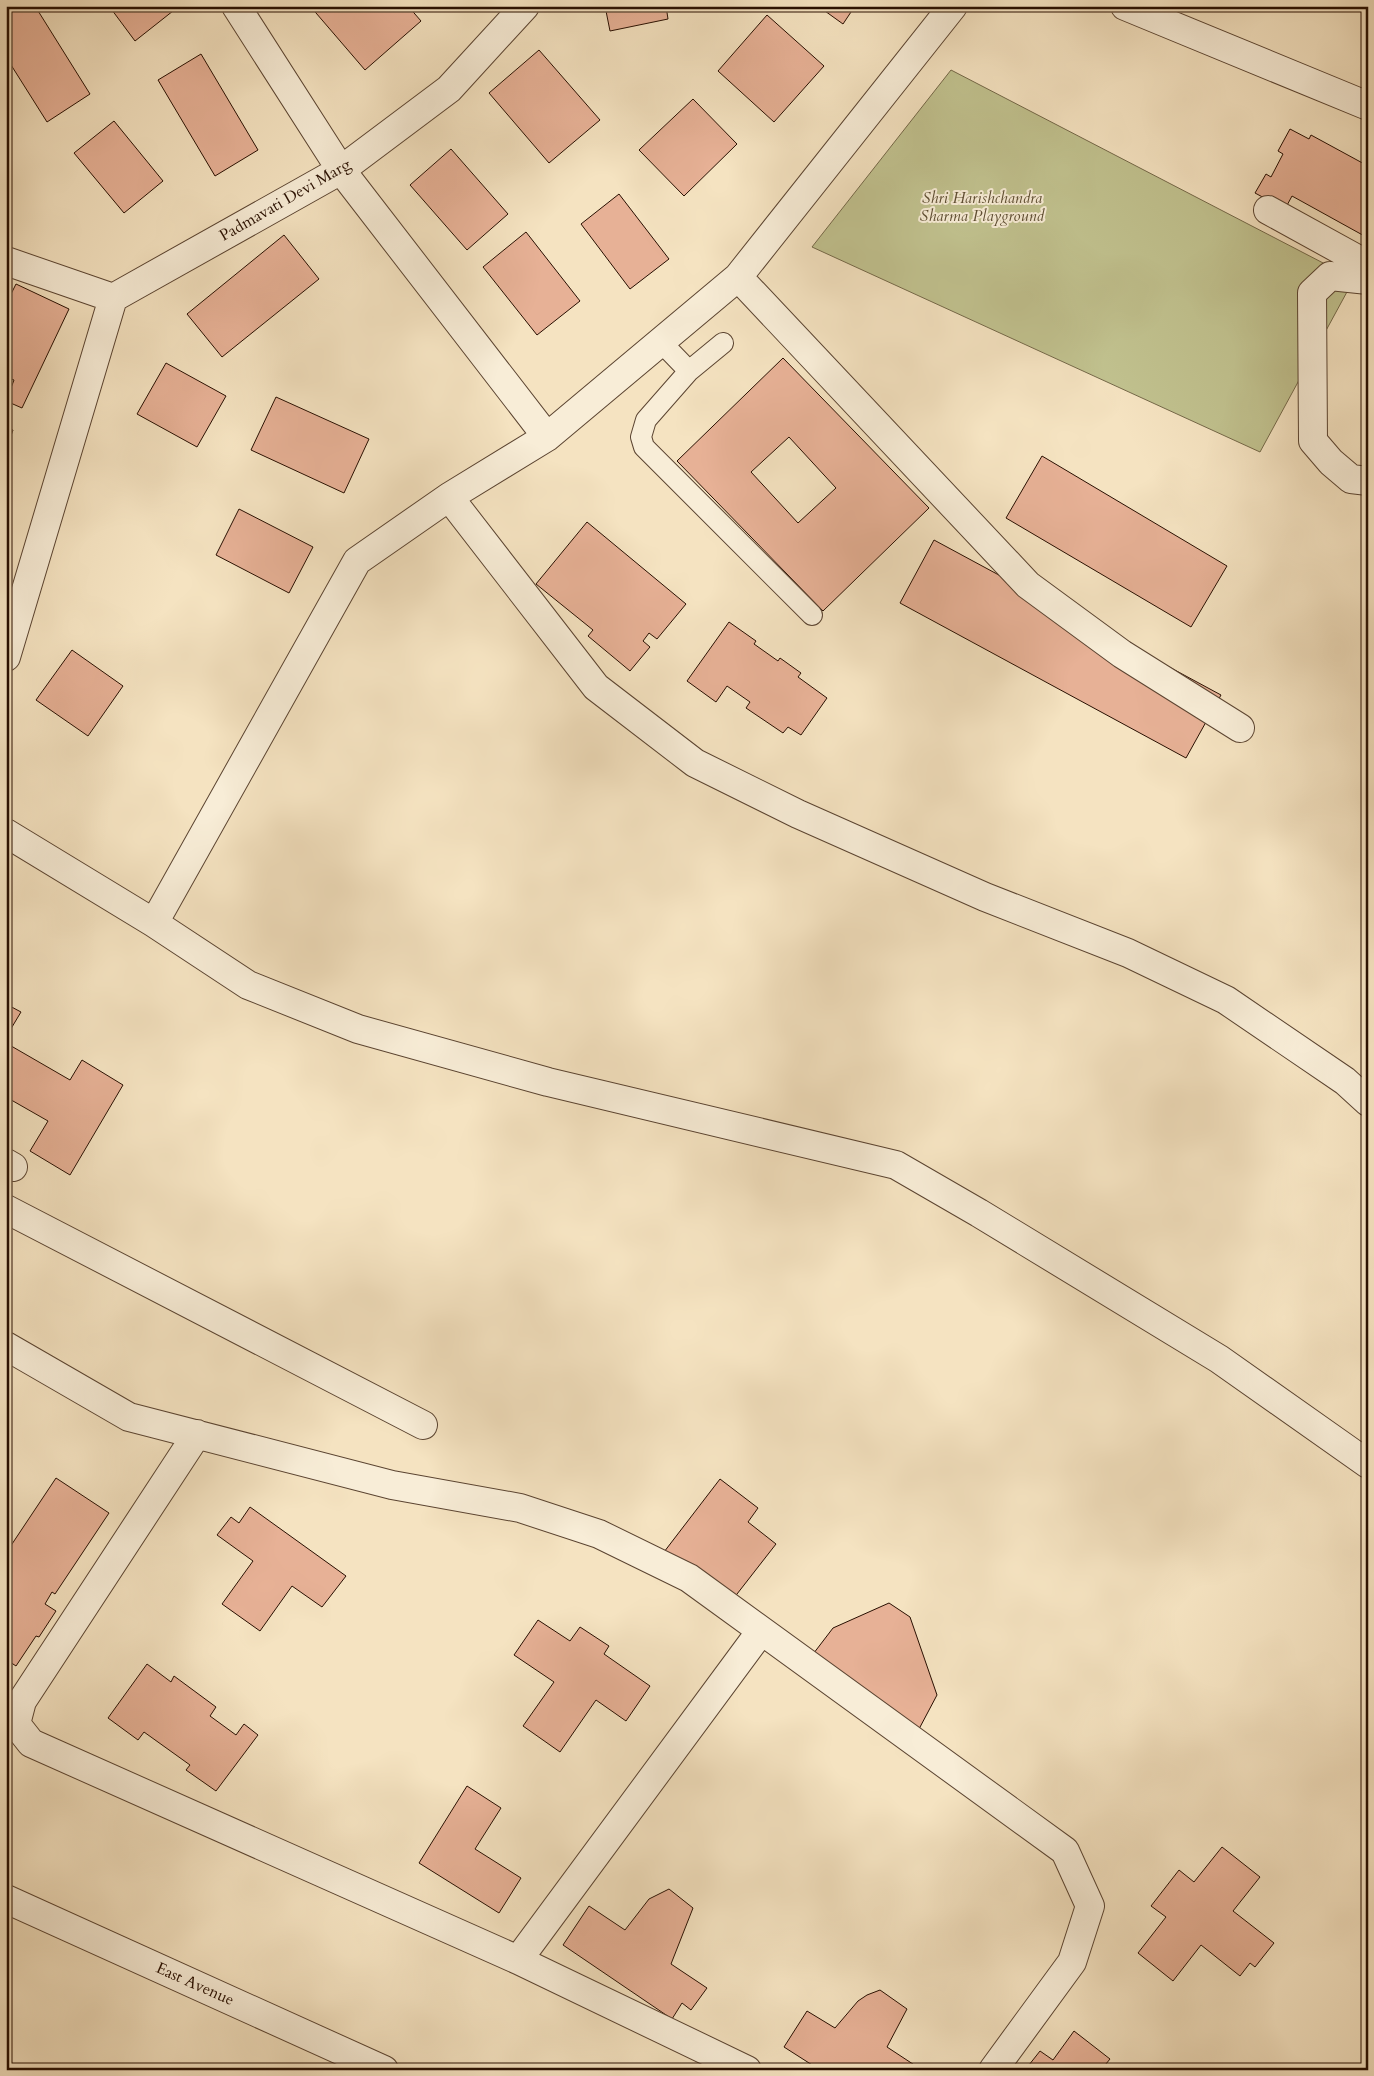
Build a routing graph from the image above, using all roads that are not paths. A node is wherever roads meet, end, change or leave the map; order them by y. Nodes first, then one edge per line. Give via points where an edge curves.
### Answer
1 (236, 6) edge
2 (525, 6) edge
3 (953, 6) edge
4 (1125, 6) edge
5 (1368, 106) edge
6 (341, 170) junction
7 (1268, 210) dead end
8 (6, 261) edge
9 (1368, 265) edge
10 (738, 277) junction
11 (1368, 280) edge
12 (112, 298) junction
13 (661, 342) junction
14 (723, 343) dead end
15 (689, 371) junction
16 (547, 437) junction
17 (1368, 481) edge
18 (449, 497) junction
19 (812, 615) dead end
20 (6, 657) edge
21 (1240, 728) dead end
22 (6, 833) edge
23 (154, 923) junction
24 (1368, 1102) edge
25 (6, 1209) edge
26 (6, 1346) edge
27 (423, 1425) dead end
28 (197, 1434) junction
29 (1368, 1464) edge
30 (762, 1631) junction
31 (6, 1899) edge
32 (518, 1960) junction
33 (384, 2070) edge
34 (747, 2070) edge
35 (993, 2070) edge

1 - 6 street
2 - 6 street, Padmavati Devi Marg via 449,89
3 - 10 street
4 - 5 street
6 - 12 street, Padmavati Devi Marg
6 - 16 street
7 - 9 street
8 - 12 street
10 - 13 street
10 - 21 street via 1028,585 1122,654
11 - 17 street via 1330,276 1312,293 1313,441 1350,479
12 - 20 street
13 - 15 lane
13 - 16 street
14 - 15 lane
15 - 19 lane via 646,420 641,437 644,447
16 - 18 street
18 - 23 street via 357,561
18 - 24 street via 596,687 695,763 816,822 985,897 1128,953 1226,1000 1345,1081
22 - 23 street
23 - 29 street via 248,985 358,1029 548,1082 896,1165 1220,1359
25 - 27 street
26 - 28 street via 129,1417
28 - 30 street via 392,1485 520,1508 599,1534 689,1578
28 - 32 street via 22,1700 16,1724 31,1743
30 - 32 street
30 - 35 street via 1065,1851 1090,1906 1072,1962
31 - 33 street, East Avenue
32 - 34 street

